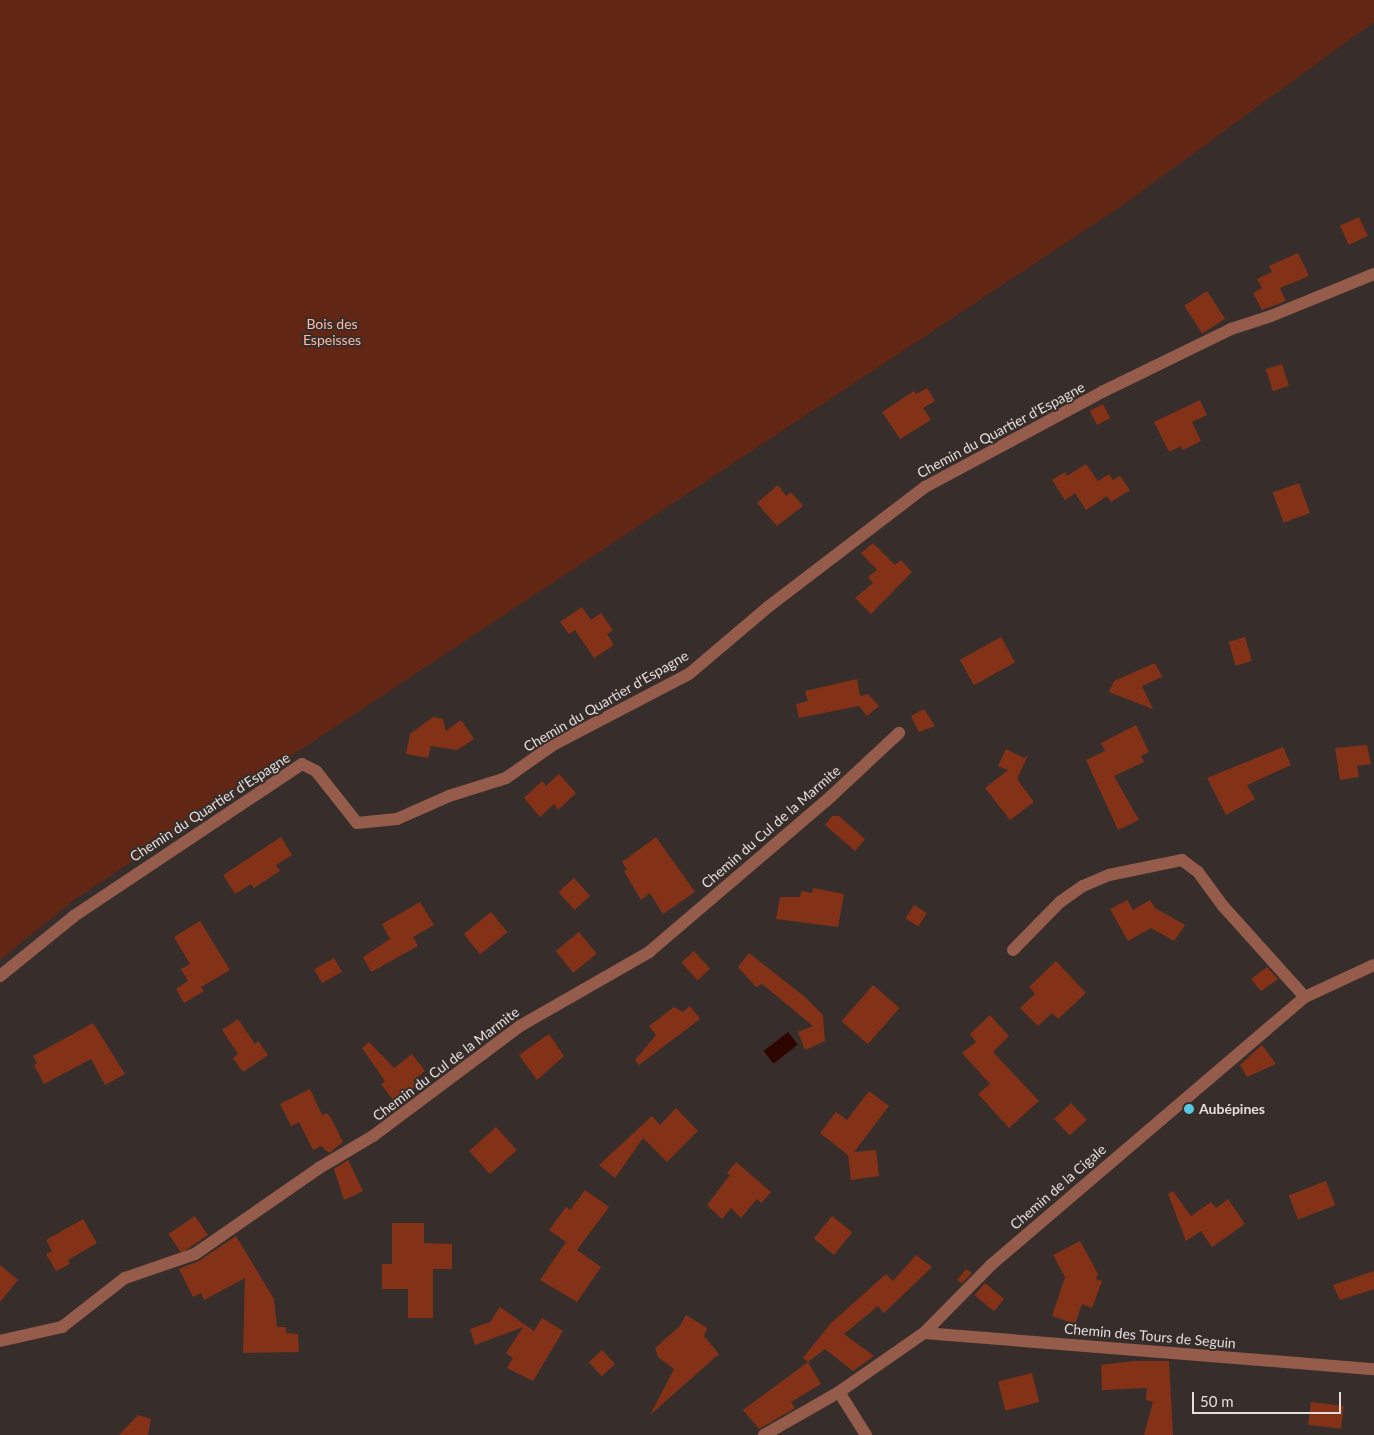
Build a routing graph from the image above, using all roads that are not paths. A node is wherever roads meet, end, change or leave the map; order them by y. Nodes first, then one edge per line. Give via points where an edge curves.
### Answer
1 (1374, 274) edge
2 (899, 733) dead end
3 (1013, 950) dead end
4 (1374, 965) edge
5 (0, 976) edge
6 (1305, 997) junction
7 (924, 1333) junction
8 (0, 1341) edge
9 (1374, 1369) edge
10 (839, 1392) junction
11 (764, 1435) edge
12 (866, 1435) edge

1 - 5 street, Chemin du Quartier d'Espagne via 1271,316 1232,328 1102,392 925,487 768,607 689,674 554,745 506,778 449,796 397,819 357,823 316,771 302,764 74,916
2 - 8 street, Chemin du Cul de la Marmite via 826,801 648,952 520,1026 373,1136 319,1168 195,1254 124,1278 62,1327
3 - 6 street via 1060,902 1083,886 1109,875 1182,860 1198,872
4 - 6 street, Chemin de la Cigale
6 - 7 street, Chemin de la Cigale via 991,1265
7 - 9 street, Chemin des Tours de Seguin
7 - 10 street, Chemin de la Cigale
10 - 11 street, Chemin de la Cigale
10 - 12 street

